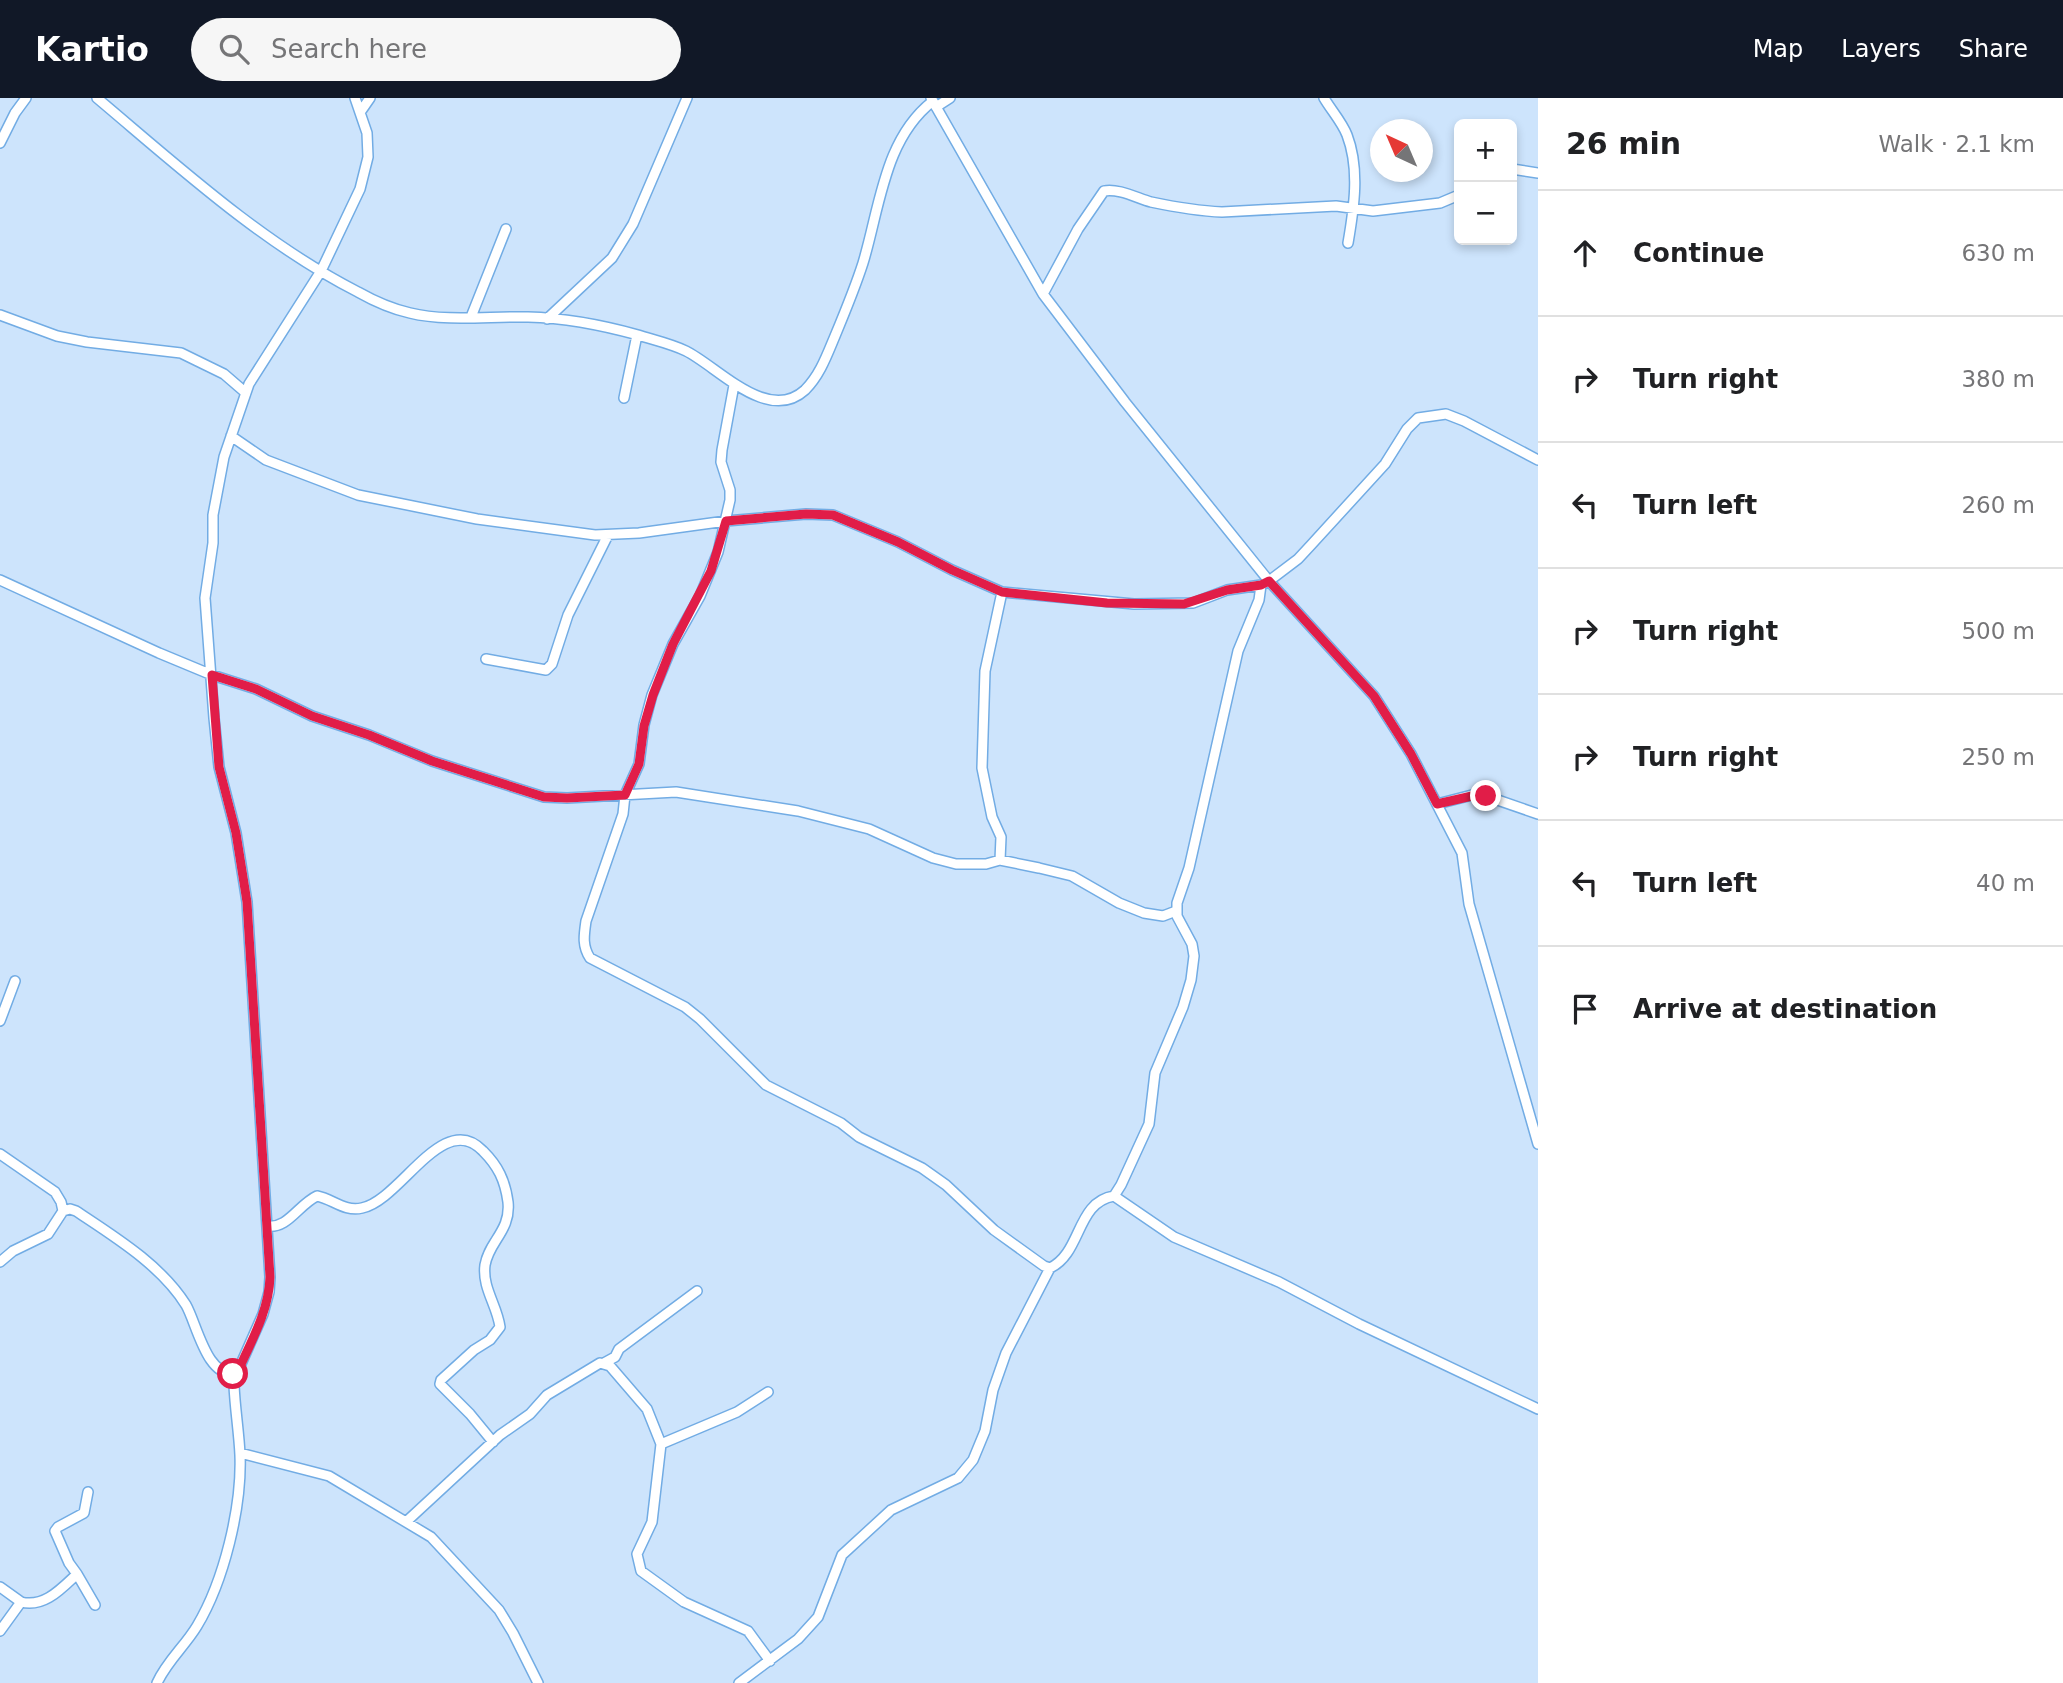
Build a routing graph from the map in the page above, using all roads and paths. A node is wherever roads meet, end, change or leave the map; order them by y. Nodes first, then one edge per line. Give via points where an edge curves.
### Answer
1 (26, 98) edge
2 (97, 98) edge
3 (355, 98) edge
4 (370, 98) edge
5 (687, 98) edge
6 (950, 98) edge
7 (1324, 98) edge
8 (933, 102) edge
9 (361, 111) junction
10 (0, 143) edge
11 (1517, 170) edge
12 (1538, 173) edge
13 (1454, 197) edge
14 (1354, 210) junction
15 (506, 229) dead end
16 (1348, 243) dead end
17 (321, 271) junction
18 (1043, 294) junction
19 (561, 306) junction
20 (0, 315) edge
21 (471, 317) junction
22 (547, 318) junction
23 (566, 320) junction
24 (637, 335) junction
25 (734, 385) junction
26 (246, 393) junction
27 (624, 398) dead end
28 (231, 436) junction
29 (1538, 460) edge
30 (726, 521) junction
31 (608, 535) junction
32 (0, 580) edge
33 (1265, 583) junction
34 (1002, 592) junction
35 (486, 659) dead end
36 (212, 675) junction
37 (625, 795) junction
38 (1437, 804) junction
39 (1538, 814) edge
40 (1000, 860) junction
41 (1175, 911) junction
42 (15, 981) dead end
43 (0, 1021) edge
44 (1538, 1144) edge
45 (0, 1154) edge
46 (1117, 1198) junction
47 (63, 1211) junction
48 (267, 1226) junction
49 (0, 1262) edge
50 (1050, 1268) junction
51 (696, 1291) dead end
52 (604, 1363) junction
53 (237, 1373) junction
54 (768, 1392) dead end
55 (1538, 1409) edge
56 (493, 1442) junction
57 (661, 1444) junction
58 (240, 1453) junction
59 (88, 1492) dead end
60 (407, 1521) junction
61 (77, 1574) junction
62 (0, 1587) edge
63 (21, 1602) junction
64 (95, 1605) dead end
65 (0, 1631) edge
66 (770, 1661) junction
67 (157, 1683) edge
68 (538, 1683) edge
69 (739, 1683) edge

1 - 10 street
2 - 17 street via 246,220
3 - 9 street
4 - 9 street
5 - 19 street via 633,223 607,264
6 - 8 street
7 - 14 street via 1347,134 1354,164
8 - 18 street
8 - 25 street via 913,118 897,145 856,284 816,377 788,400
9 - 17 street via 368,133 368,157 360,189
11 - 12 street
13 - 14 street via 1396,210
14 - 16 street
14 - 18 street via 1327,206 1204,212 1104,191
15 - 21 street
17 - 21 street via 412,314
17 - 26 street
18 - 33 street
19 - 22 street
19 - 23 street
20 - 26 street via 57,336 181,352 224,374
21 - 22 street
22 - 23 street
23 - 24 street
24 - 25 street via 686,351
24 - 27 street
25 - 30 street via 721,462 730,490
26 - 28 street
28 - 31 street via 266,460 358,495 477,519
28 - 36 street via 213,515 205,598
29 - 33 street via 1446,414 1418,418 1385,464 1311,545
30 - 31 street
30 - 34 street via 833,515
30 - 37 street via 711,571 653,695 639,764
31 - 35 street via 568,615 552,664 546,670
32 - 36 street
33 - 34 street via 1184,604 1107,603
33 - 38 street via 1374,696
33 - 41 street via 1238,652
34 - 40 street via 985,671 982,768 1001,837
36 - 37 street via 432,761 532,793 567,798
36 - 48 street via 219,767 247,902
37 - 40 street via 676,792 798,811 869,829 956,864
37 - 50 street via 623,814 586,921 585,950 590,958 685,1007 766,1085 922,1168 1009,1243
38 - 39 street via 1486,796
38 - 44 street via 1462,853 1469,904
40 - 41 street via 1072,876 1143,913 1163,916
41 - 46 street via 1192,944 1191,980 1155,1073 1149,1124
42 - 43 street
45 - 47 street via 55,1192
46 - 50 street via 1097,1202 1089,1210 1062,1260
46 - 55 street via 1195,1248 1279,1282
47 - 49 street via 48,1234
47 - 53 street via 76,1211 153,1268 177,1292 209,1357 227,1374
48 - 53 street via 270,1292
48 - 56 street via 282,1225 317,1196 349,1209 363,1208 394,1189 442,1143 476,1144 502,1174 508,1203 508,1220 485,1263 487,1292 499,1327 440,1384
50 - 66 street via 1006,1353 973,1460 958,1478 891,1510 842,1555 818,1617
51 - 52 street
52 - 56 street via 555,1390
52 - 57 street via 647,1409
53 - 58 street via 235,1415
54 - 57 street via 737,1412
56 - 60 street
57 - 66 street via 652,1522 637,1554 641,1571 684,1602 748,1630
58 - 60 street via 329,1476
58 - 67 street via 234,1515 214,1593 197,1627
59 - 61 street via 84,1513 55,1531
60 - 68 street via 445,1549 499,1610
61 - 63 street via 43,1601
61 - 64 street
62 - 63 street
63 - 65 street
66 - 69 street

